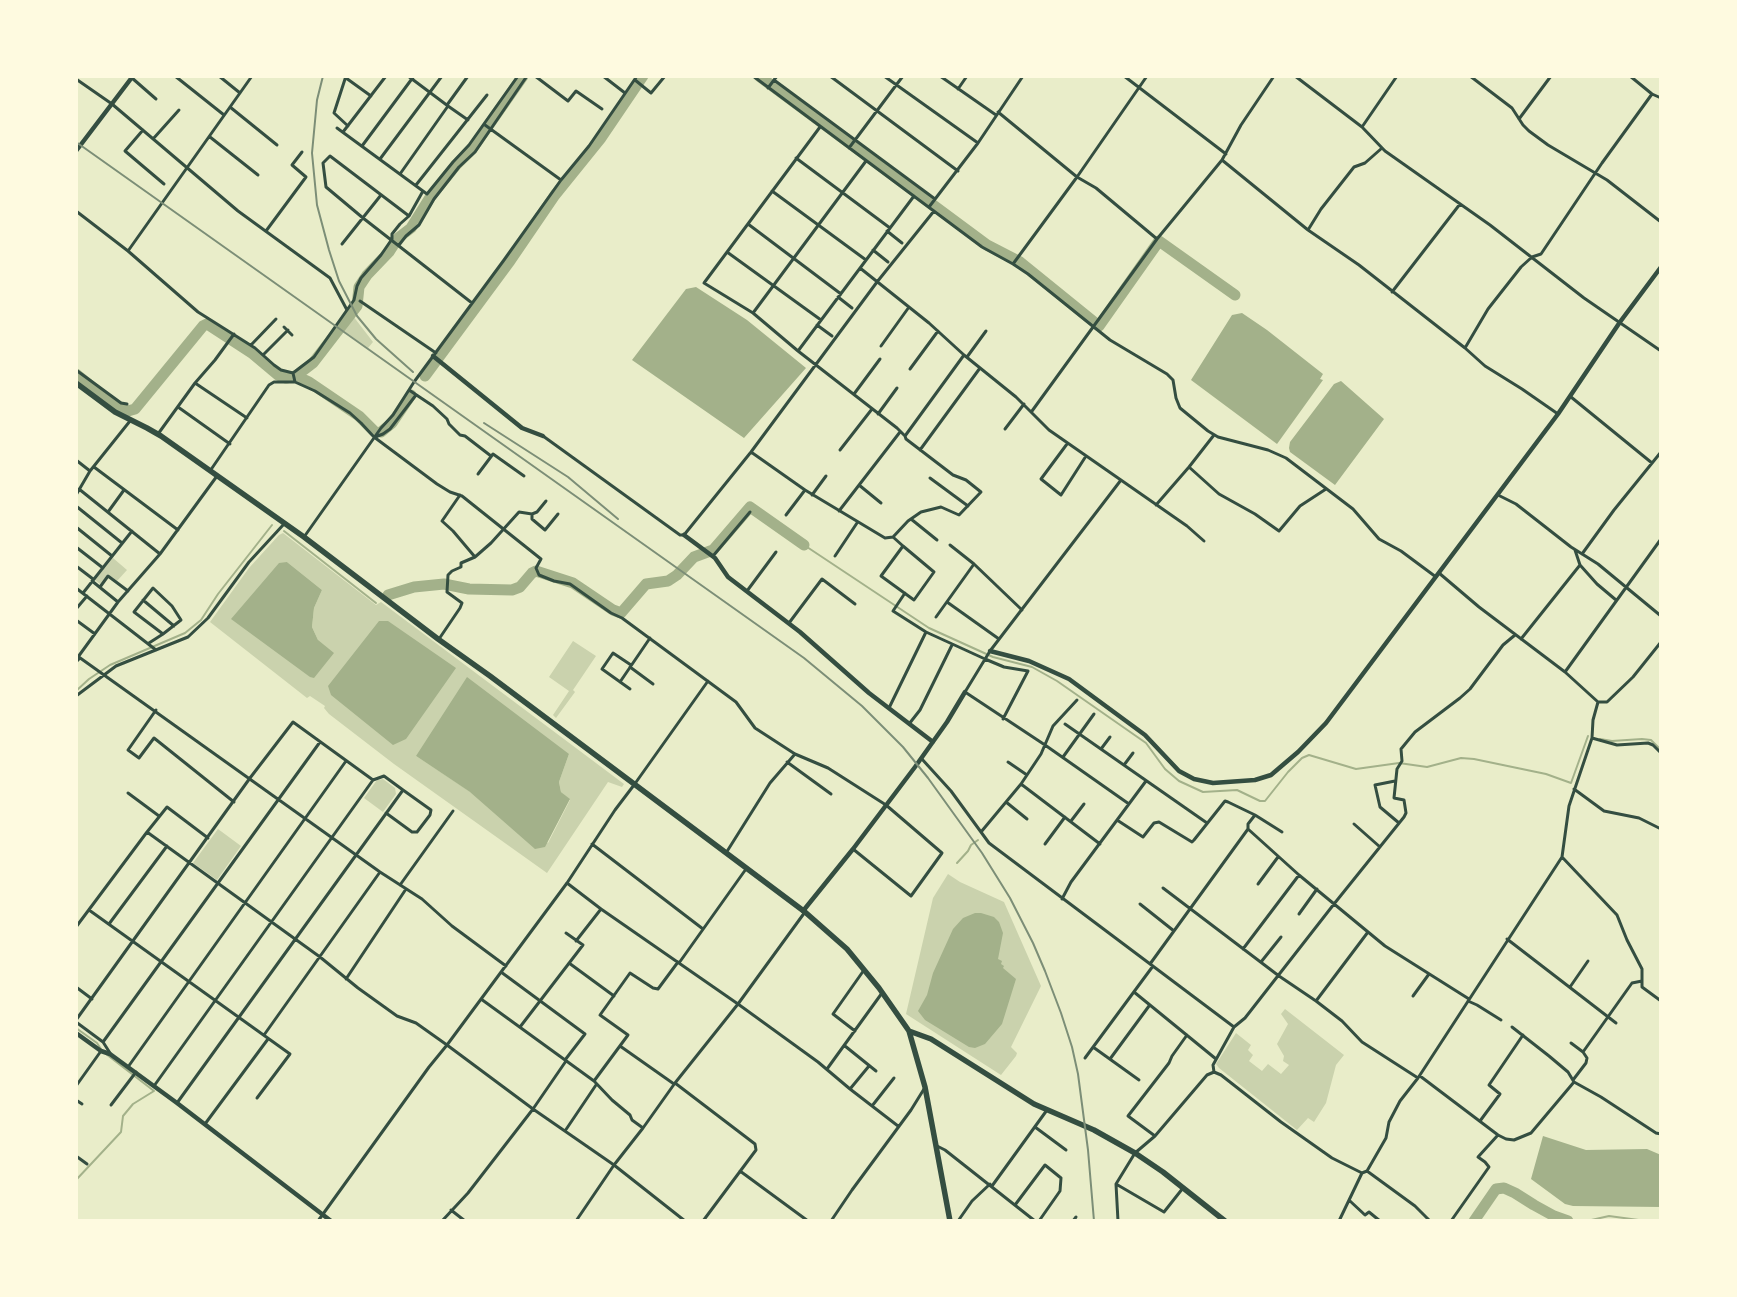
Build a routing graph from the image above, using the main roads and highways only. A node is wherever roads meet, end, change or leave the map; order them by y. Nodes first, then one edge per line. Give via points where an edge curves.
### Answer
1 (76, 383) edge
2 (910, 1031) junction
3 (950, 1221) edge
4 (1225, 1221) edge

1 - 2 highway via 115,412 158,434 304,537 804,911 842,944
2 - 3 highway via 925,1087
2 - 4 highway via 930,1039 1009,1090 1135,1153

